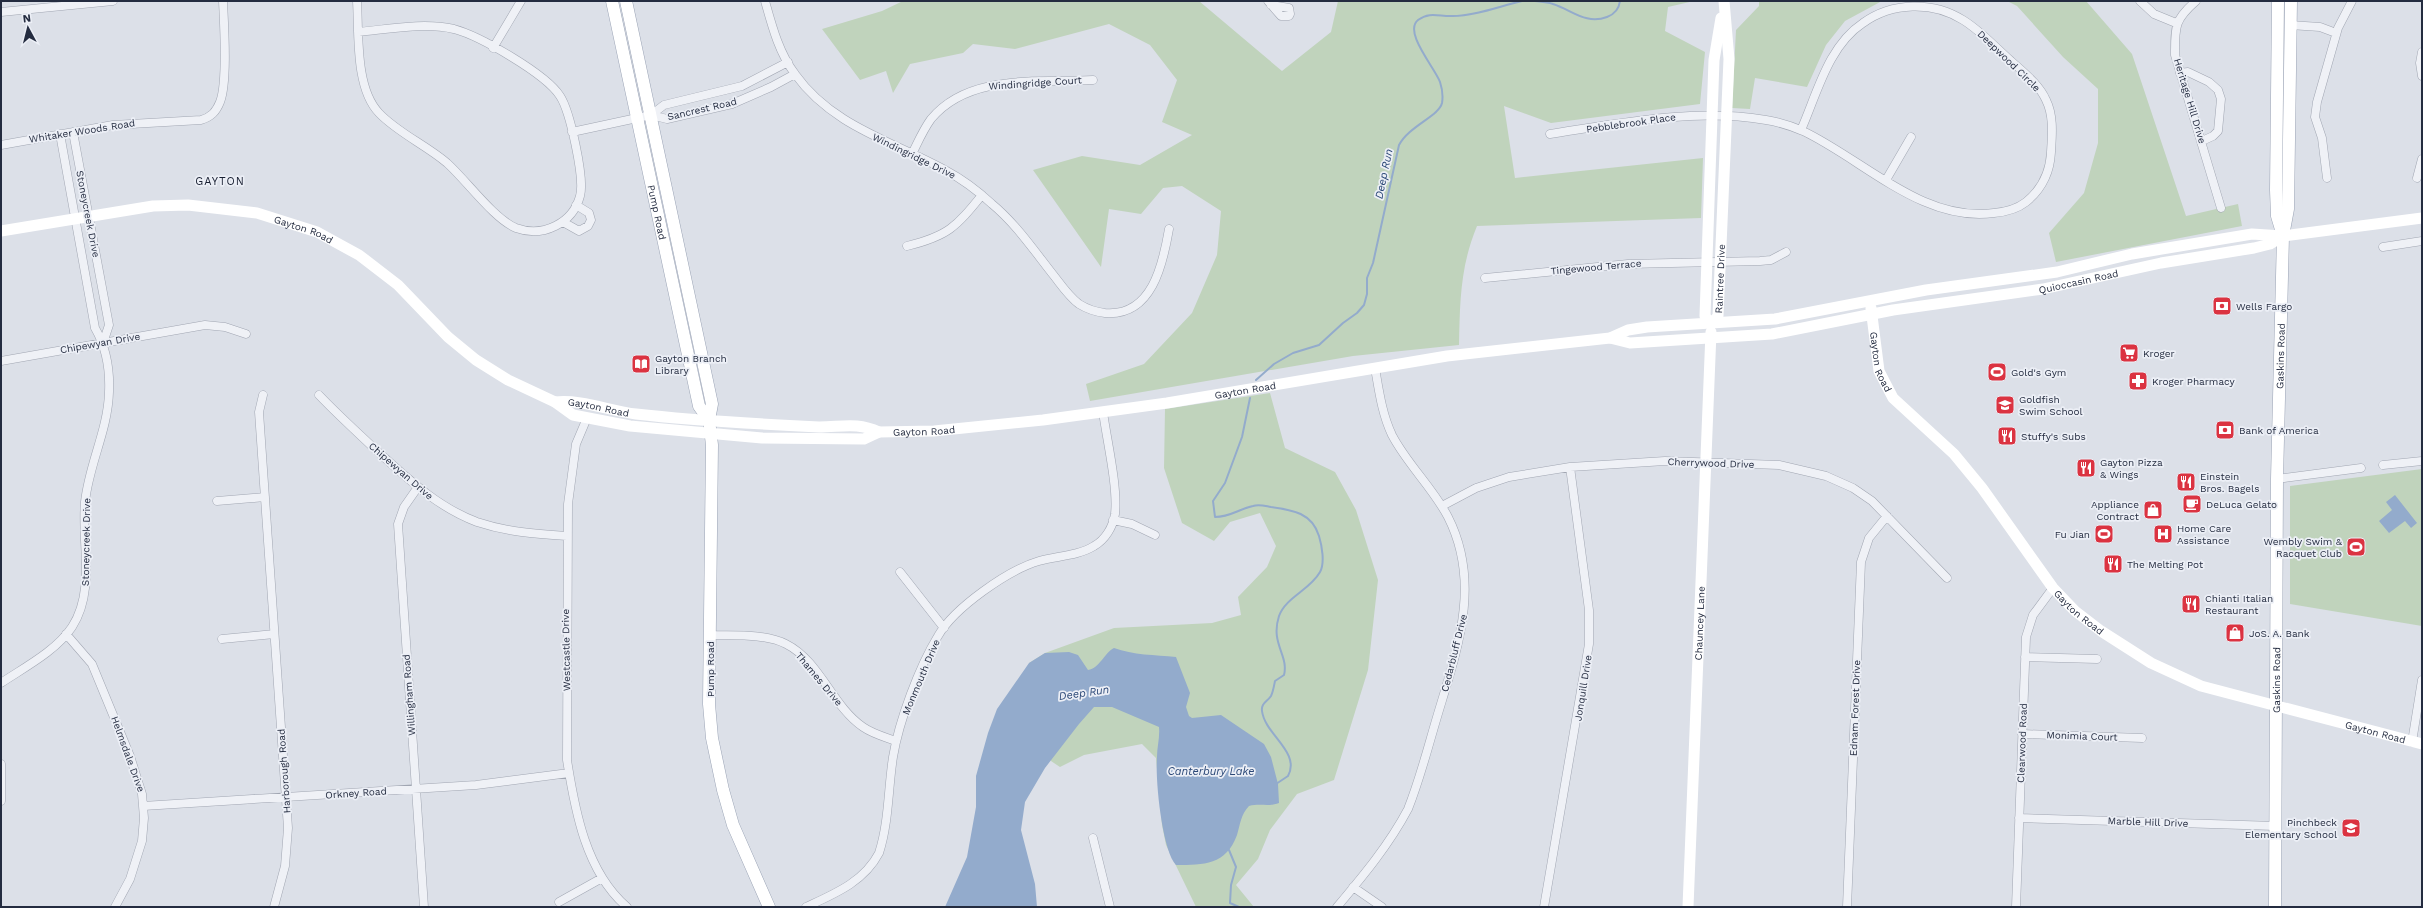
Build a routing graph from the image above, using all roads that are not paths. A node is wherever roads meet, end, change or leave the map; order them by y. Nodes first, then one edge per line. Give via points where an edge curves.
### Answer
1 (113, 1) edge
2 (223, 1) edge
3 (357, 1) edge
4 (521, 1) edge
5 (612, 1) edge
6 (626, 1) edge
7 (765, 1) edge
8 (1724, 1) edge
9 (2140, 1) edge
10 (2196, 1) edge
11 (2278, 1) edge
12 (2291, 1) edge
13 (2352, 1) edge
14 (98, 2) edge
15 (1, 12) edge
16 (2176, 23) junction
17 (2290, 25) junction
18 (359, 32) junction
19 (2336, 33) junction
20 (493, 48) junction
21 (2422, 52) edge
22 (788, 62) junction
23 (2180, 73) junction
24 (795, 74) junction
25 (2422, 76) edge
26 (1093, 80) dead end
27 (651, 115) junction
28 (1713, 116) junction
29 (1726, 117) junction
30 (638, 118) junction
31 (1801, 130) junction
32 (73, 132) junction
33 (572, 132) junction
34 (60, 134) junction
35 (1550, 134) dead end
36 (1911, 137) dead end
37 (2202, 141) junction
38 (1, 145) edge
39 (912, 154) junction
40 (2422, 159) edge
41 (2327, 178) dead end
42 (2417, 178) dead end
43 (1886, 180) junction
44 (982, 195) junction
45 (576, 204) junction
46 (2221, 208) dead end
47 (88, 215) junction
48 (75, 217) junction
49 (2422, 218) edge
50 (563, 222) junction
51 (1170, 229) dead end
52 (1, 231) edge
53 (2283, 236) junction
54 (2422, 241) edge
55 (907, 246) dead end
56 (2383, 247) dead end
57 (1786, 252) dead end
58 (1720, 261) junction
59 (1707, 262) junction
60 (1485, 278) dead end
61 (1870, 300) junction
62 (1872, 314) junction
63 (1711, 324) junction
64 (246, 334) dead end
65 (1610, 338) junction
66 (1711, 339) junction
67 (103, 343) junction
68 (1, 361) edge
69 (1375, 368) junction
70 (264, 395) dead end
71 (319, 395) dead end
72 (555, 402) junction
73 (1103, 412) junction
74 (586, 418) junction
75 (709, 420) junction
76 (879, 432) junction
77 (711, 433) junction
78 (2422, 461) edge
79 (1706, 462) junction
80 (2383, 465) dead end
81 (1570, 467) junction
82 (2361, 468) dead end
83 (2277, 479) junction
84 (418, 487) junction
85 (265, 497) junction
86 (217, 501) dead end
87 (1442, 506) junction
88 (1887, 516) junction
89 (1113, 520) junction
90 (1155, 535) dead end
91 (567, 536) junction
92 (900, 572) dead end
93 (1947, 578) dead end
94 (2054, 588) junction
95 (944, 628) junction
96 (66, 634) junction
97 (274, 634) junction
98 (710, 635) junction
99 (222, 639) dead end
100 (2025, 657) junction
101 (2097, 659) dead end
102 (2422, 680) edge
103 (1, 683) edge
104 (2276, 707) junction
105 (2022, 734) junction
106 (2142, 738) dead end
107 (896, 741) junction
108 (2417, 743) edge
109 (1, 764) edge
110 (569, 773) junction
111 (416, 789) junction
112 (286, 797) junction
113 (1, 801) edge
114 (143, 806) junction
115 (2020, 818) junction
116 (2276, 826) junction
117 (1093, 838) dead end
118 (602, 878) junction
119 (1353, 887) junction
120 (559, 902) dead end
121 (115, 907) edge
122 (274, 907) edge
123 (424, 907) edge
124 (627, 907) edge
125 (769, 907) edge
126 (806, 907) edge
127 (1110, 907) edge
128 (1336, 907) edge
129 (1382, 907) edge
130 (1544, 907) edge
131 (1688, 907) edge
132 (1847, 907) edge
133 (2016, 907) edge
134 (2275, 907) edge

1 - 14 street
2 - 32 street, Whitaker Woods Road via 223,85 220,103 211,116 201,120 136,122
3 - 18 street
4 - 20 street
5 - 30 main road, Pump Road
6 - 27 main road, Pump Road
7 - 22 street, Windingridge Drive
8 - 28 street, Raintree Drive via 1714,60
8 - 29 street, Raintree Drive via 1729,59
9 - 16 street via 2154,14
10 - 16 street
11 - 53 main road, Gaskins Road via 2277,216
12 - 17 main road, Gaskins Road
13 - 19 street
14 - 15 street
16 - 23 street, Heritage Hill Drive via 2175,55
17 - 19 street via 2320,27
17 - 53 main road, Gaskins Road via 2288,209
18 - 20 street via 442,27 464,32
18 - 50 street via 364,90 378,113 441,158 508,224 522,230 536,231
19 - 41 street via 2315,117 2322,138
20 - 33 street via 550,83 566,107
21 - 25 street
22 - 24 street, Windingridge Drive
22 - 27 street, Sancrest Road via 742,86 664,105
23 - 37 street, Heritage Hill Drive
23 - 37 street via 2188,72 2209,82 2218,90 2222,99 2218,131
24 - 27 street, Sancrest Road via 732,104 667,119
24 - 39 street, Windingridge Drive via 843,120
26 - 39 street, Windingridge Court via 994,85 971,90 948,103 932,118
27 - 30 street, Sancrest Road
27 - 75 main road, Pump Road via 712,404
28 - 29 street, Deepwood Circle
28 - 35 street, Pebblebrook Place via 1656,117
28 - 59 street, Raintree Drive
29 - 31 street, Deepwood Circle via 1766,120
29 - 58 street, Raintree Drive
30 - 33 street, Sancrest Road
30 - 75 main road, Pump Road via 699,406
31 - 43 street, Deepwood Circle
31 - 43 street, Deepwood Circle via 1834,54 1845,39 1869,19 1897,8 1928,7 1962,19 2032,81 2046,100 2052,119 2048,173 2036,194 2015,208 1977,215 1946,211 1924,202
32 - 34 street, Whitaker Woods Road
32 - 47 street, Stoneycreek Drive
33 - 45 street via 581,176 580,197
34 - 38 street, Whitaker Woods Road
34 - 48 street, Stoneycreek Drive
36 - 43 street
37 - 46 street, Heritage Hill Drive
39 - 44 street, Windingridge Drive via 945,170
40 - 42 street
44 - 51 street, Windingridge Drive via 1015,226 1068,294 1080,304 1105,313 1122,311 1143,298 1160,273
44 - 55 street via 951,230 930,240
45 - 50 street
45 - 50 street via 589,213 591,220 588,226 579,230
47 - 48 street, Gayton Road
47 - 67 street, Stoneycreek Drive via 109,325
47 - 72 street, Gayton Road via 153,206 188,205 257,213 317,232 372,264 398,285 448,337 481,363 522,388
48 - 52 street, Gayton Road
48 - 67 street, Stoneycreek Drive via 95,328
49 - 53 street, Quioccasin Road
53 - 61 street, Quioccasin Road via 2252,234 2132,254 2057,272
53 - 62 street, Quioccasin Road via 2270,244 2254,248 2161,263 2043,289 1939,302
53 - 83 main road, Gaskins Road
54 - 56 street
57 - 58 street, Tingewood Terrace via 1771,260
58 - 59 street, Tingewood Terrace
58 - 63 street, Raintree Drive via 1718,316
59 - 60 street, Tingewood Terrace via 1628,264
59 - 63 street, Raintree Drive via 1705,316
61 - 62 street, Gayton Road
61 - 63 street, Gayton Road via 1775,320
62 - 66 street, Gayton Road via 1772,334
62 - 94 street, Gayton Road via 1879,371 1893,398 1963,464
63 - 65 street, Gayton Road via 1640,328
63 - 66 street, Chauncey Lane
64 - 67 street, Chipewyan Drive via 225,327 205,325
65 - 66 street, Gayton Road via 1630,343
65 - 69 street, Gayton Road via 1447,356
66 - 79 street, Chauncey Lane
67 - 68 street, Chipewyan Drive
67 - 96 street, Stoneycreek Drive via 110,379 109,393 107,412 90,471 85,502 84,597 79,613
69 - 73 street, Gayton Road
69 - 87 street, Cedarbluff Drive via 1384,416 1392,434
70 - 85 street, Harborough Road via 259,412
71 - 84 street, Chipewyan Drive
72 - 74 street, Gayton Road via 573,415
72 - 75 street, Gayton Road via 567,401 620,412
73 - 76 street, Gayton Road via 934,431
73 - 89 street, Monmouth Drive via 1114,496
74 - 77 street, Gayton Road via 630,426
74 - 91 street, Westcastle Drive via 576,444 572,466
75 - 76 street, Gayton Road via 787,426 865,426
75 - 77 main road, Pump Road
76 - 77 street, Gayton Road via 864,440 762,438
77 - 98 main road, Pump Road
78 - 80 street
79 - 81 street, Cherrywood Drive via 1633,462
79 - 88 street, Cherrywood Drive via 1779,465 1810,470 1853,488 1872,501
79 - 131 street, Chauncey Lane
81 - 87 street, Cherrywood Drive via 1509,477 1476,488
81 - 130 street, Jonquill Drive via 1589,610 1589,644
82 - 83 street
83 - 104 main road, Gaskins Road
84 - 91 street, Chipewyan Drive via 461,515 490,526 513,532
84 - 111 street, Willingham Road via 404,507 398,524
85 - 86 street
85 - 97 street, Harborough Road
87 - 119 street, Cedarbluff Drive via 1459,545 1464,569 1466,604 1462,629 1412,799 1393,836
88 - 93 street, Cherrywood Drive
88 - 132 street, Ednam Forest Drive via 1869,538 1861,562
89 - 90 street via 1132,524
89 - 95 street, Monmouth Drive via 1109,530 1094,546 1076,553 1038,561 1007,576 959,612
91 - 110 street, Westcastle Drive via 566,738
92 - 95 street
94 - 100 street, Clearwood Road via 2029,623
94 - 104 street, Gayton Road via 2075,611 2151,664 2201,686
95 - 107 street, Monmouth Drive via 933,645
96 - 103 street, Stoneycreek Drive via 58,644
96 - 114 street, Helmsdale Drive via 85,653 98,676 139,779
97 - 99 street
97 - 112 street, Harborough Road
98 - 107 street, Thames Drive via 763,638 786,644 809,664 854,720 877,735
98 - 125 main road, Pump Road via 709,704 719,773 733,825
100 - 101 street
100 - 105 street, Clearwood Road
102 - 108 street
104 - 108 street, Gayton Road
104 - 116 main road, Gaskins Road
105 - 106 street, Monimia Court
105 - 115 street, Clearwood Road
107 - 126 street, Monmouth Drive via 882,844 875,860 856,881
109 - 113 street
110 - 111 street, Orkney Road via 476,785
110 - 118 street, Westcastle Drive via 594,864
111 - 112 street, Orkney Road
111 - 123 street, Willingham Road
112 - 114 street, Orkney Road
112 - 122 street, Harborough Road via 288,842 283,879
114 - 121 street, Helmsdale Drive via 142,841 138,859
115 - 116 street, Marble Hill Drive
115 - 133 street, Clearwood Road
116 - 134 main road, Gaskins Road
117 - 127 street
118 - 120 street
118 - 124 street, Westcastle Drive via 607,888
119 - 128 street, Cedarbluff Drive
119 - 129 street

